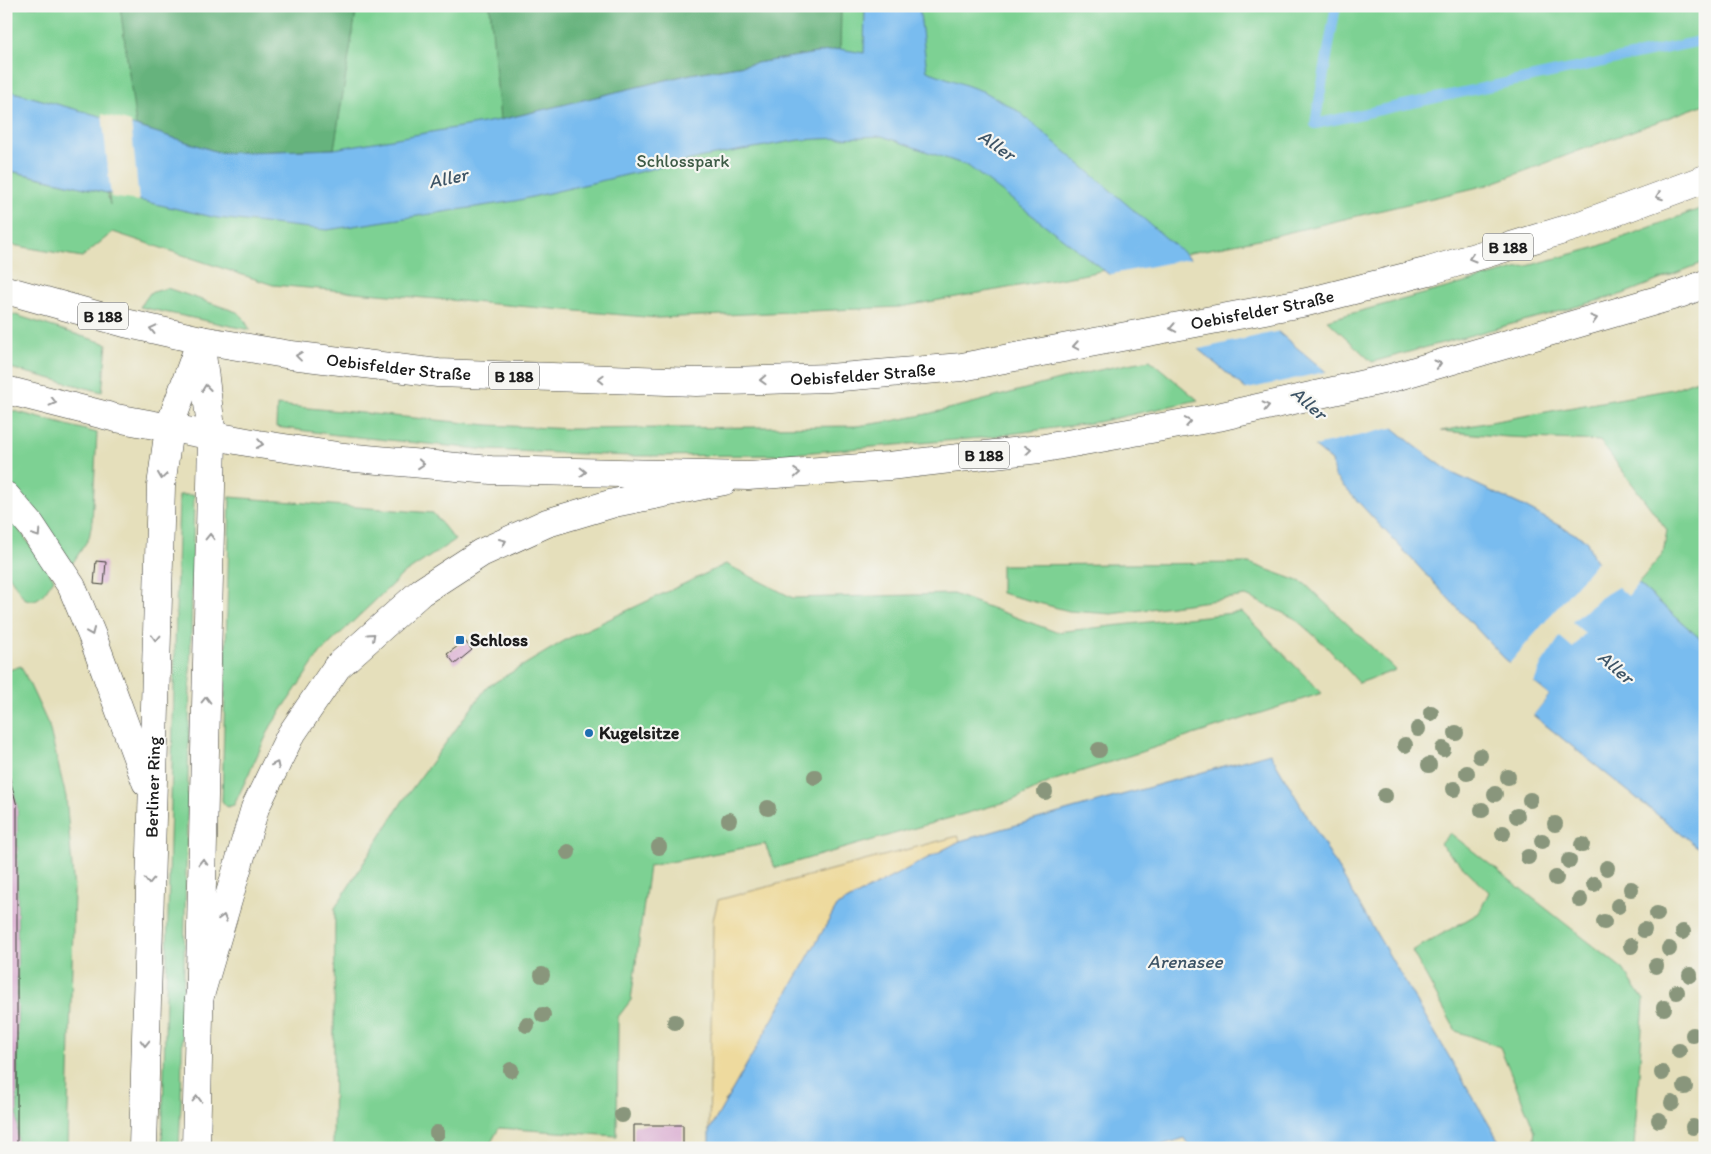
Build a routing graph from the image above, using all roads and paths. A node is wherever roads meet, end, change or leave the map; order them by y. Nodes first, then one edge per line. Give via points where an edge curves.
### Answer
1 (1705, 179) edge
2 (1705, 284) edge
3 (6, 290) edge
4 (201, 340) junction
5 (6, 390) edge
6 (169, 428) junction
7 (212, 436) junction
8 (748, 476) junction
9 (6, 496) edge
10 (151, 797) junction
11 (199, 999) junction
12 (143, 1148) edge
13 (196, 1148) edge

1 -> 4 main road, Oebisfelder Straße / B 188 via 1580,225 1430,271 1307,302 962,367 830,378 696,382 438,373
8 -> 2 main road, B 188 via 890,466 1040,449 1218,417 1391,378
4 -> 3 main road, Oebisfelder Straße / B 188
4 - 6 main road, Berliner Ring
7 -> 4 main road
5 -> 6 main road, B 188
6 - 7 main road, B 188
6 -> 10 main road, Berliner Ring via 161,486
7 -> 8 main road, B 188 via 344,457 491,470
11 -> 7 main road
11 -> 8 main road via 254,808 290,736 337,667 421,592 480,552 547,523 614,503
9 -> 10 main road via 32,525 72,587
10 -> 12 main road, Berliner Ring
13 -> 11 main road

